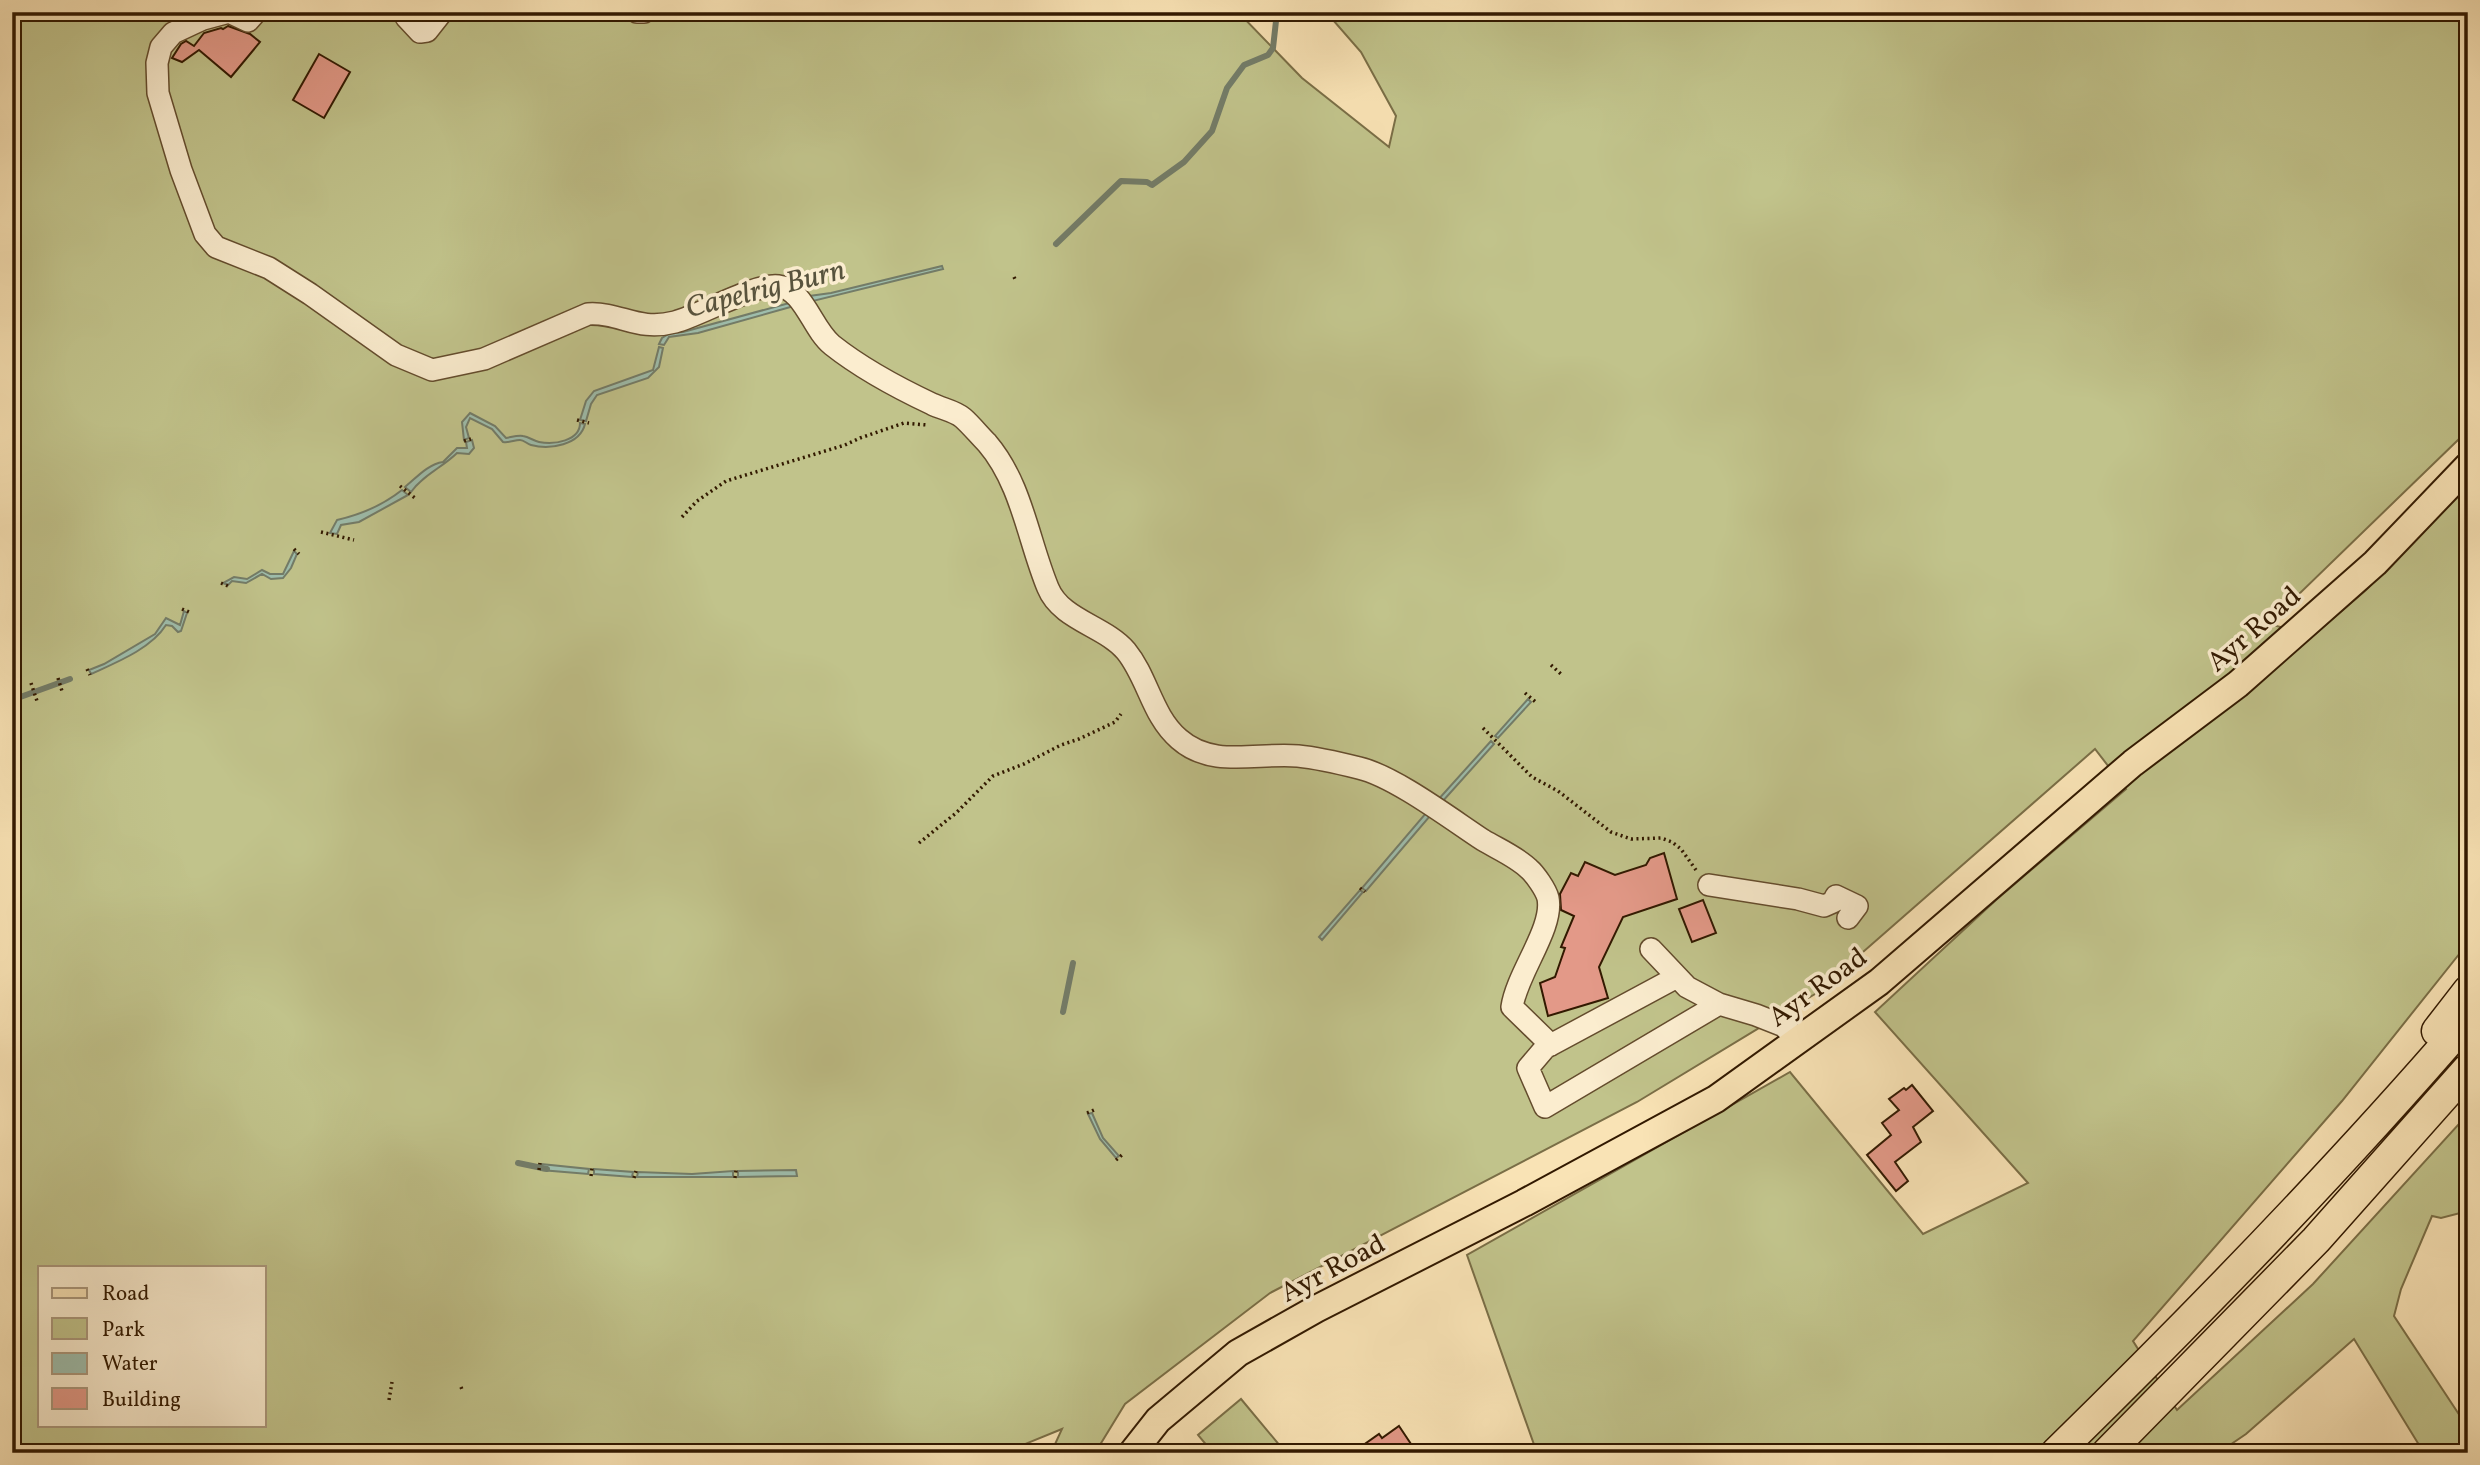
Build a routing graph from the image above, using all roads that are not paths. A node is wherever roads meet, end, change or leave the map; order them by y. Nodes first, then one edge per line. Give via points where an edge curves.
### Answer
1 (229, 12) edge
2 (256, 12) edge
3 (405, 12) edge
4 (442, 12) edge
5 (637, 12) edge
6 (644, 12) edge
7 (2468, 466) edge
8 (1705, 881) road end
9 (1848, 919) dead end
10 (1651, 949) dead end
11 (1677, 976) junction
12 (2468, 991) edge
13 (1719, 1004) junction
14 (2468, 1019) edge
15 (1797, 1041) junction
16 (1551, 1045) junction
17 (2468, 1069) edge
18 (2468, 1099) edge
19 (2315, 1189) junction
20 (2178, 1380) junction
21 (1132, 1453) edge
22 (2056, 1453) edge
23 (2107, 1453) edge

1 - 2 lane via 248,21
1 - 16 lane via 173,33 161,47 157,63 158,93 181,170 205,234 216,247 269,268 396,355 432,370 484,359 588,314 650,327 674,323 776,285 790,290 829,343 883,378 961,416 988,445 1007,472 1049,591 1128,653 1164,723 1181,741 1214,756 1301,756 1364,769 1530,870 1548,897 1545,926 1514,990 1512,1007
3 - 4 lane via 421,32
5 - 6 lane
7 - 15 main road, Ayr Road via 2375,563 2238,684 2133,763 1879,982
8 - 9 lane via 1824,906 1836,896 1857,906
10 - 11 lane
11 - 13 lane via 1686,987
11 - 16 lane
12 - 19 highway
13 - 15 lane via 1784,1026
13 - 16 lane via 1545,1107 1528,1068
14 - 19 highway
15 - 21 main road, Ayr Road via 1716,1099 1238,1353 1158,1420
17 - 20 highway via 2316,1240
18 - 20 highway via 2298,1272
19 - 22 highway
20 - 23 highway

